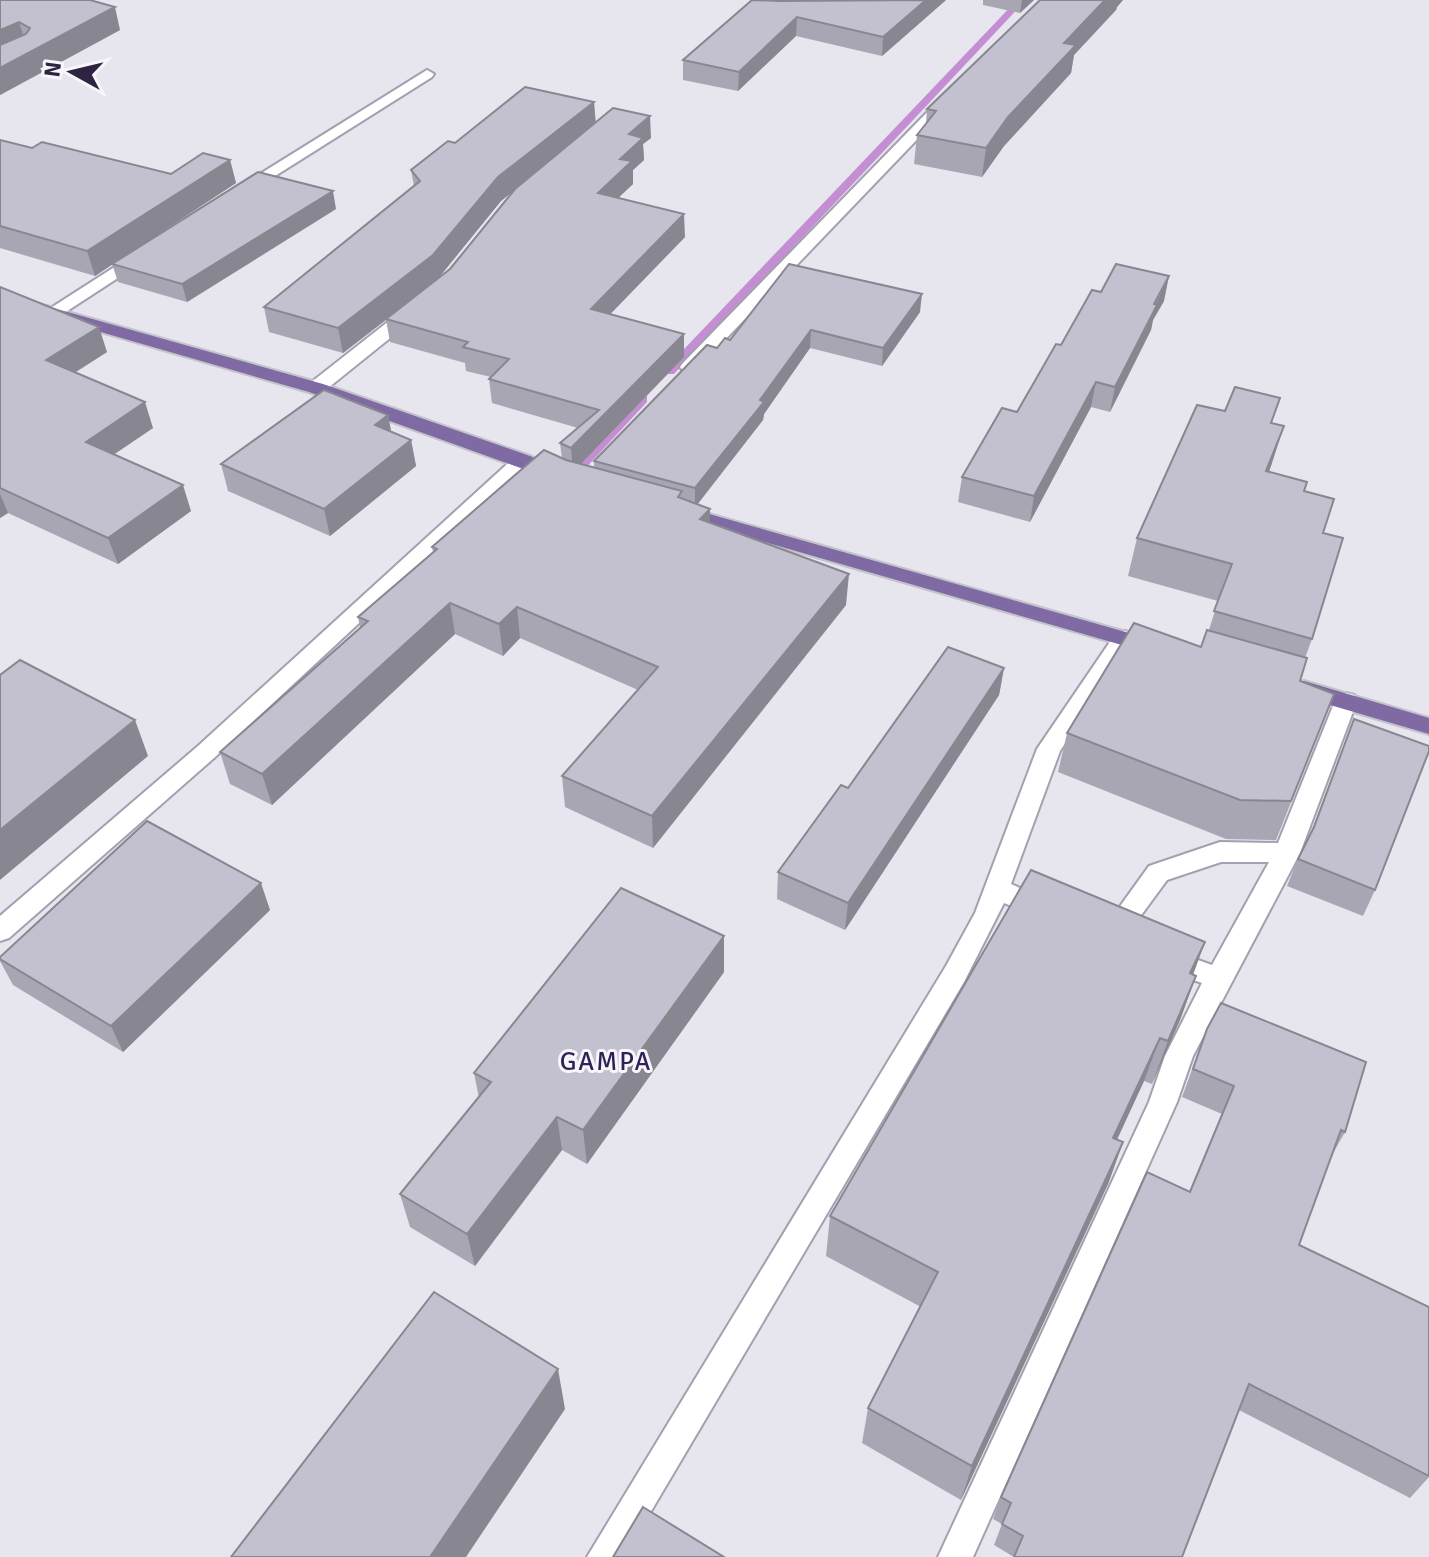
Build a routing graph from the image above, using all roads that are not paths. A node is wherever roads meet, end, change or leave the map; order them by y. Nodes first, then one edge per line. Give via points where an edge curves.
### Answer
1 (427, 74) dead end
2 (957, 90) edge
3 (218, 205) edge
4 (155, 247) edge
5 (433, 295) edge
6 (0, 298) edge
7 (52, 313) junction
8 (674, 382) edge
9 (316, 388) junction
10 (523, 460) junction
11 (576, 484) edge
12 (662, 507) edge
13 (1124, 638) junction
14 (1169, 651) edge
15 (1287, 684) edge
16 (1346, 701) junction
17 (1429, 726) edge
18 (1287, 853) junction
19 (996, 889) junction
20 (1089, 930) junction
21 (0, 931) edge
22 (1218, 978) junction
23 (604, 1557) edge
24 (955, 1557) edge

1 - 3 street
2 - 8 street
4 - 7 street
5 - 9 street
6 - 7 main road
7 - 9 main road
9 - 10 main road
10 - 11 main road
10 - 21 street via 206,752
12 - 13 main road
13 - 14 main road
13 - 19 street via 1049,749
15 - 16 main road
16 - 17 main road
16 - 18 street
18 - 20 street via 1220,852 1158,873
18 - 22 street
19 - 20 street
19 - 23 street via 955,974
20 - 22 street
22 - 24 street

